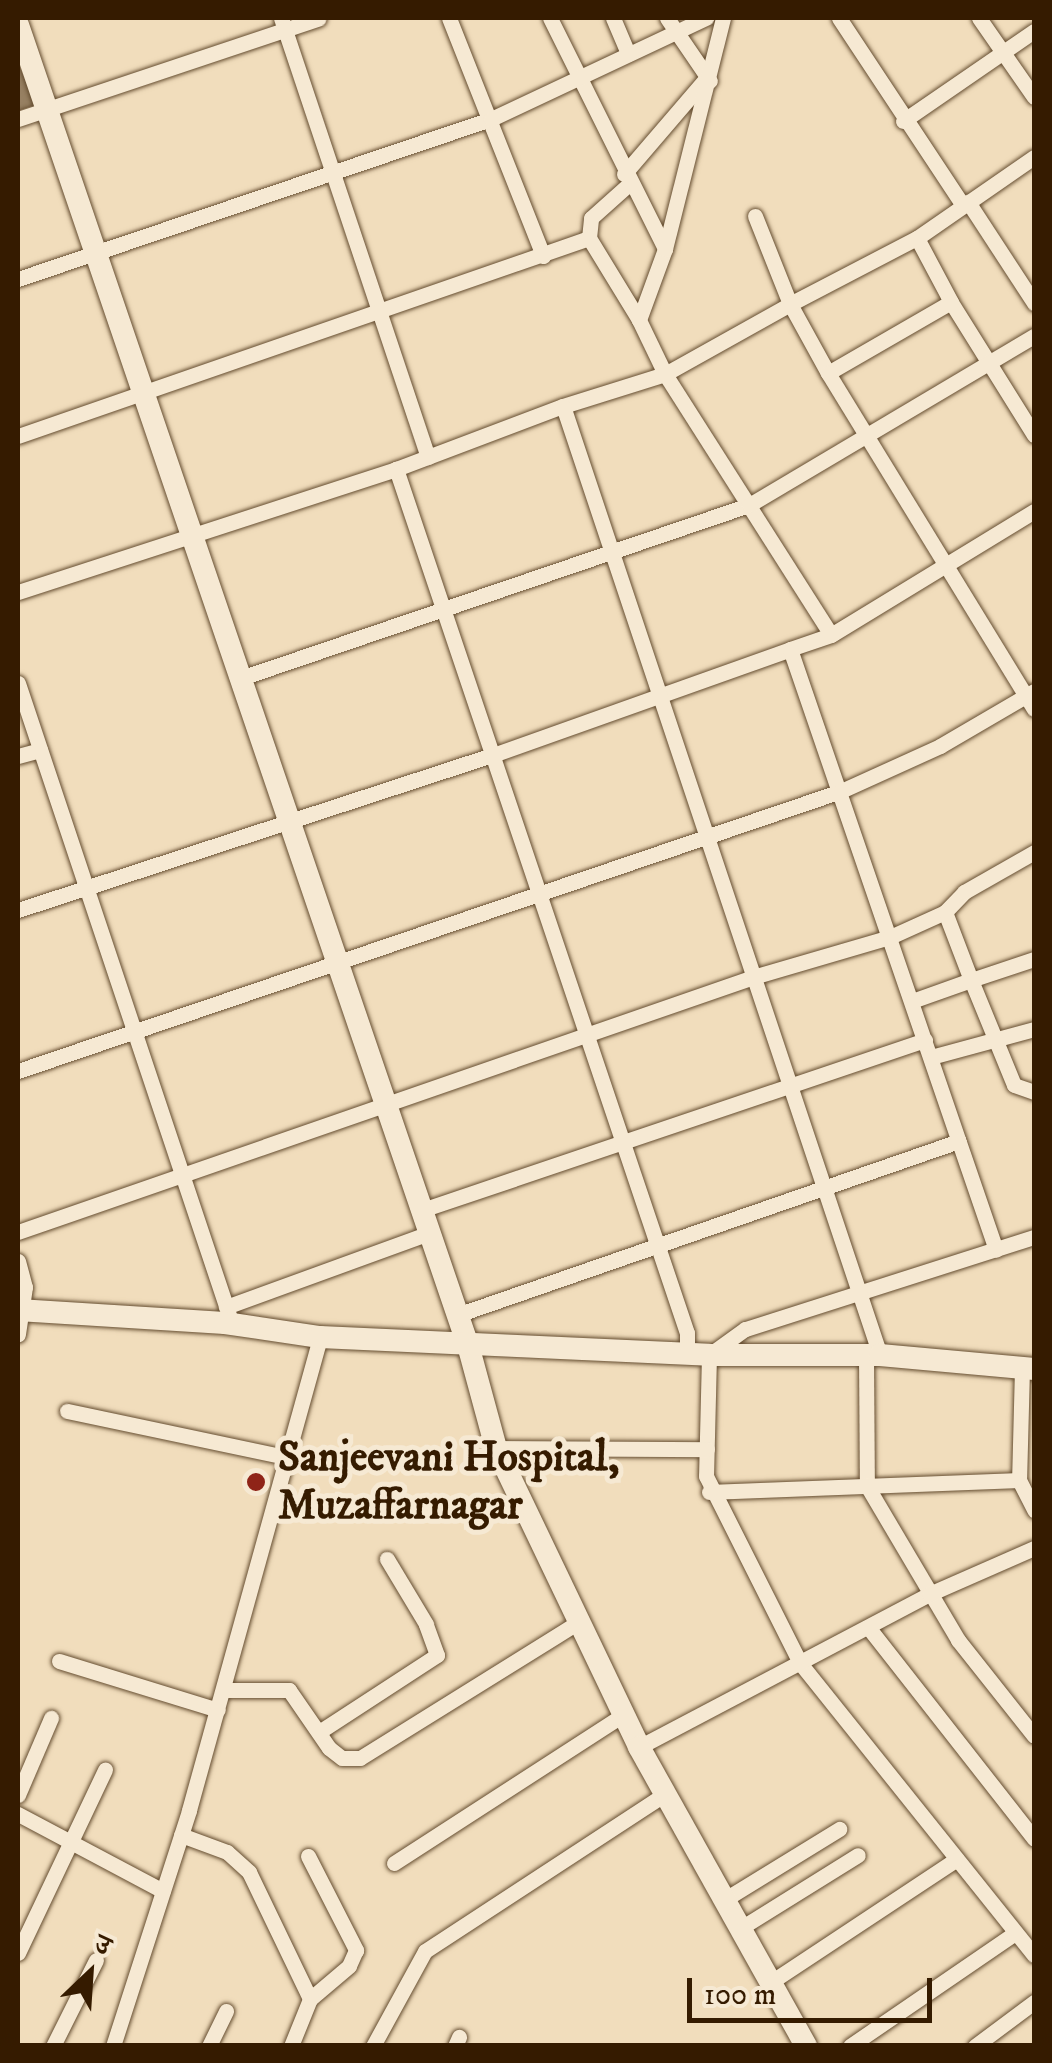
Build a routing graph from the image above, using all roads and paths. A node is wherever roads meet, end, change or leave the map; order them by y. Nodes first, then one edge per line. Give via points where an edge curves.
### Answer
1 (319, 18) edge
2 (449, 18) edge
3 (550, 18) edge
4 (613, 18) edge
5 (706, 18) edge
6 (724, 18) edge
7 (839, 18) edge
8 (979, 18) edge
9 (284, 23) edge
10 (670, 25) edge
11 (18, 26) edge
12 (1034, 31) edge
13 (1004, 52) junction
14 (628, 54) junction
15 (578, 76) junction
16 (709, 79) junction
17 (1034, 97) edge
18 (50, 108) junction
19 (491, 119) junction
20 (18, 120) edge
21 (903, 121) junction
22 (1034, 157) edge
23 (333, 170) junction
24 (626, 179) junction
25 (965, 204) junction
26 (755, 216) dead end
27 (589, 238) junction
28 (916, 238) junction
29 (665, 250) junction
30 (98, 253) junction
31 (542, 256) junction
32 (18, 279) edge
33 (951, 302) junction
34 (1034, 303) edge
35 (790, 304) junction
36 (380, 310) junction
37 (639, 320) junction
38 (1034, 336) edge
39 (989, 362) junction
40 (664, 374) junction
41 (828, 374) junction
42 (145, 392) junction
43 (563, 406) junction
44 (1033, 428) edge
45 (866, 434) junction
46 (18, 436) edge
47 (428, 457) junction
48 (396, 469) junction
49 (748, 505) junction
50 (1034, 511) edge
51 (192, 532) junction
52 (610, 555) junction
53 (944, 561) junction
54 (18, 592) edge
55 (442, 604) junction
56 (831, 635) junction
57 (790, 649) junction
58 (241, 678) junction
59 (18, 683) edge
60 (657, 694) junction
61 (1032, 698) edge
62 (40, 750) junction
63 (18, 756) edge
64 (493, 756) junction
65 (841, 791) junction
66 (290, 822) junction
67 (705, 836) junction
68 (1034, 852) edge
69 (85, 886) junction
70 (540, 895) junction
71 (18, 910) edge
72 (945, 912) junction
73 (890, 936) junction
74 (1034, 959) edge
75 (336, 963) junction
76 (752, 977) junction
77 (971, 980) junction
78 (912, 1001) junction
79 (1034, 1029) edge
80 (135, 1034) junction
81 (586, 1035) junction
82 (925, 1040) junction
83 (993, 1040) junction
84 (931, 1058) junction
85 (18, 1071) edge
86 (791, 1090) junction
87 (1034, 1092) edge
88 (384, 1103) junction
89 (959, 1141) junction
90 (624, 1144) junction
91 (182, 1176) junction
92 (824, 1189) junction
93 (422, 1210) junction
94 (18, 1232) edge
95 (429, 1233) junction
96 (1034, 1238) edge
97 (657, 1244) junction
98 (996, 1250) junction
99 (18, 1261) edge
100 (862, 1290) junction
101 (20, 1310) edge
102 (229, 1315) junction
103 (457, 1316) junction
104 (18, 1334) edge
105 (320, 1338) junction
106 (468, 1345) junction
107 (698, 1355) junction
108 (873, 1355) junction
109 (1028, 1369) edge
110 (68, 1411) dead end
111 (496, 1448) junction
112 (707, 1449) junction
113 (285, 1458) junction
114 (1019, 1480) junction
115 (866, 1486) junction
116 (708, 1492) junction
117 (1034, 1510) edge
118 (1034, 1548) edge
119 (387, 1558) dead end
120 (929, 1594) junction
121 (577, 1623) junction
122 (868, 1627) junction
123 (59, 1661) dead end
124 (800, 1664) junction
125 (224, 1690) junction
126 (218, 1710) junction
127 (623, 1715) junction
128 (51, 1718) dead end
129 (319, 1732) junction
130 (1034, 1736) edge
131 (639, 1747) junction
132 (106, 1770) dead end
133 (665, 1794) junction
134 (18, 1795) edge
135 (18, 1814) edge
136 (839, 1829) dead end
137 (181, 1835) junction
138 (1034, 1839) edge
139 (72, 1842) junction
140 (858, 1855) dead end
141 (308, 1856) dead end
142 (957, 1859) junction
143 (394, 1863) dead end
144 (164, 1890) junction
145 (727, 1898) junction
146 (744, 1926) junction
147 (1014, 1933) junction
148 (18, 1953) edge
149 (1034, 1955) edge
150 (96, 1960) dead end
151 (774, 1980) junction
152 (310, 1999) junction
153 (1034, 2002) edge
154 (226, 2011) dead end
155 (53, 2046) edge
156 (113, 2046) edge
157 (210, 2046) edge
158 (292, 2046) edge
159 (373, 2046) edge
160 (806, 2046) edge
161 (850, 2046) edge
162 (976, 2046) edge

1 - 9 street
2 - 19 street
3 - 15 street
4 - 14 street
5 - 10 street
6 - 16 street
7 - 21 street
8 - 13 street
9 - 18 street
9 - 23 street
10 - 14 street
10 - 16 street
11 - 18 street
12 - 13 street
13 - 17 street
13 - 21 street
14 - 15 street
15 - 19 street
15 - 24 street
16 - 24 street
16 - 29 street
18 - 20 street
18 - 30 street
19 - 23 street
19 - 31 street
21 - 25 street
22 - 25 street
23 - 30 street
23 - 36 street
24 - 27 street via 591,218
24 - 29 street
25 - 28 street
25 - 34 street
26 - 35 street
27 - 31 street
27 - 37 street
28 - 33 street
28 - 35 street
29 - 37 street
30 - 32 street
30 - 42 street
31 - 36 street
33 - 39 street
33 - 41 street
35 - 40 street
35 - 41 street
36 - 42 street
36 - 47 street
37 - 40 street
38 - 39 street
39 - 44 street
39 - 45 street
40 - 43 street
40 - 49 street
41 - 45 street
42 - 46 street
42 - 51 street
43 - 47 street
43 - 52 street
45 - 49 street
45 - 53 street
47 - 48 street
48 - 51 street
48 - 55 street
49 - 52 street
49 - 56 street
50 - 53 street
51 - 54 street
51 - 58 street
52 - 55 street
52 - 60 street
53 - 56 street
53 - 61 street
55 - 58 street
55 - 64 street
56 - 57 street
57 - 60 street
57 - 65 street
58 - 66 street
59 - 62 street
60 - 64 street
60 - 67 street
61 - 65 street
62 - 63 street
62 - 69 street
64 - 66 street
64 - 70 street
65 - 67 street
65 - 73 street
66 - 69 street
66 - 75 street
67 - 70 street
67 - 76 street
68 - 72 street via 964,892
69 - 71 street
69 - 80 street
70 - 75 street
70 - 81 street
72 - 73 street
72 - 77 street
73 - 76 street
73 - 78 street
74 - 77 street
75 - 80 street
75 - 88 street
76 - 81 street
76 - 86 street
77 - 78 street
77 - 83 street
78 - 82 street
79 - 83 street
80 - 85 street
80 - 91 street
81 - 88 street
81 - 90 street
82 - 84 street
82 - 86 street
83 - 84 street
83 - 87 street via 1014,1085
84 - 89 street
86 - 90 street
86 - 92 street
88 - 91 street
88 - 93 street
89 - 92 street
89 - 98 street
90 - 93 street
90 - 97 street
91 - 94 street
91 - 102 street
92 - 97 street
92 - 100 street
93 - 95 street
95 - 102 street
95 - 103 street
96 - 98 street
97 - 103 street
97 - 107 street
98 - 100 street
99 - 101 street
100 - 107 street via 744,1329
100 - 108 street
101 - 102 street
101 - 104 street
102 - 105 street
103 - 106 street
105 - 106 street
105 - 113 street
106 - 107 street
106 - 111 street
107 - 108 street
107 - 112 street
108 - 109 street
108 - 115 street
109 - 114 street
110 - 113 street
111 - 112 street
111 - 121 street
112 - 116 street
113 - 125 street
114 - 115 street
114 - 117 street
115 - 116 street
115 - 120 street
116 - 124 street
118 - 120 street
119 - 129 street via 437,1655
120 - 122 street
120 - 130 street
121 - 127 street
121 - 129 street via 360,1758 337,1755
122 - 124 street
122 - 138 street
123 - 126 street
124 - 131 street
124 - 142 street
125 - 126 street
125 - 129 street via 289,1690
126 - 137 street
127 - 131 street
127 - 143 street
128 - 134 street
131 - 133 street
132 - 139 street
133 - 145 street
133 - 159 street via 424,1951
135 - 139 street
136 - 145 street
137 - 144 street
137 - 152 street via 244,1864
139 - 144 street
139 - 148 street
140 - 146 street
141 - 152 street via 356,1950 348,1966
142 - 147 street
142 - 151 street
144 - 156 street
145 - 146 street
146 - 151 street
147 - 149 street
147 - 161 street
150 - 155 street
151 - 160 street
152 - 158 street
153 - 162 street
154 - 157 street

